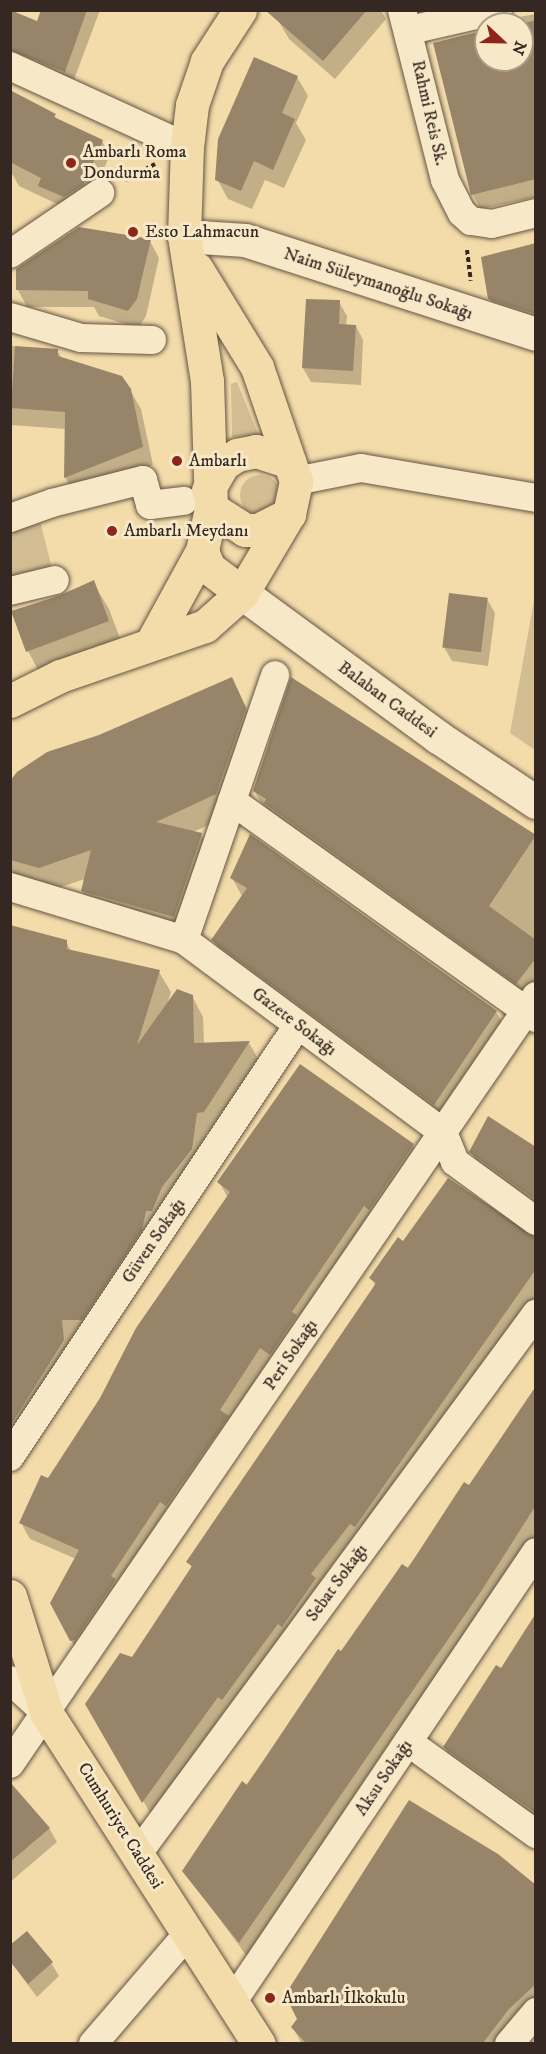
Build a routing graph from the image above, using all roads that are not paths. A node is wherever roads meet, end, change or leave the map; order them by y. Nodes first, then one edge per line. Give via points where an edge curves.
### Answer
1 (240, 10) edge
2 (498, 10) edge
3 (406, 20) edge
4 (10, 66) edge
5 (187, 147) junction
6 (100, 193) road end
7 (536, 213) edge
8 (185, 242) junction
9 (10, 254) edge
10 (10, 317) edge
11 (536, 334) edge
12 (152, 340) dead end
13 (292, 471) junction
14 (536, 498) edge
15 (201, 500) junction
16 (289, 514) junction
17 (10, 518) edge
18 (202, 551) junction
19 (55, 580) dead end
20 (10, 591) edge
21 (242, 593) junction
22 (151, 644) junction
23 (275, 675) dead end
24 (10, 701) edge
25 (232, 801) junction
26 (536, 802) edge
27 (10, 887) edge
28 (184, 940) junction
29 (532, 1008) edge
30 (298, 1025) junction
31 (442, 1132) junction
32 (536, 1221) edge
33 (536, 1314) edge
34 (10, 1457) edge
35 (536, 1552) edge
36 (10, 1596) edge
37 (10, 1680) edge
38 (47, 1714) junction
39 (408, 1742) junction
40 (10, 1764) edge
41 (536, 1834) edge
42 (139, 1852) junction
43 (186, 1936) junction
44 (231, 2004) junction
45 (536, 2012) edge
46 (93, 2043) edge
47 (259, 2043) edge
48 (508, 2043) edge

1 - 5 main road via 207,61 192,105
2 - 3 street
3 - 7 street, Rahmi Reis Sk. via 445,180 462,213 471,220 492,224
4 - 5 street
5 - 8 main road
6 - 9 street
8 - 11 main road, Naim Süleymanoğlu Sokağı via 245,240
8 - 13 main road via 257,367
8 - 15 main road via 207,381
10 - 12 street via 81,338
13 - 14 street via 361,468
13 - 15 main road via 256,451 237,455 223,464
13 - 16 main road
15 - 16 main road via 245,530 266,527
15 - 17 street via 150,505 143,480
15 - 18 main road
16 - 21 main road
18 - 21 main road via 209,568
18 - 22 main road
19 - 20 street
21 - 22 main road via 205,626
21 - 26 main road, Balaban Caddesi via 438,737
22 - 24 main road via 60,676
23 - 25 street
25 - 28 street
25 - 29 street
27 - 28 street, Gazete Sokağı
28 - 30 street, Gazete Sokağı
29 - 31 street, Peri Sokağı
30 - 31 street, Gazete Sokağı
30 - 34 street, Güven Sokağı
31 - 32 street, Gazete Sokağı via 455,1162
31 - 38 street, Peri Sokağı
33 - 42 street, Sebat Sokağı
35 - 39 street, Aksu Sokağı
36 - 38 main road, Cumhuriyet Caddesi
37 - 38 street
38 - 40 street, Peri Sokağı
38 - 42 main road, Cumhuriyet Caddesi
39 - 41 street
39 - 44 street, Aksu Sokağı
42 - 43 main road, Cumhuriyet Caddesi
43 - 44 main road, Cumhuriyet Caddesi
43 - 46 street
44 - 47 main road, Cumhuriyet Caddesi
45 - 48 street

